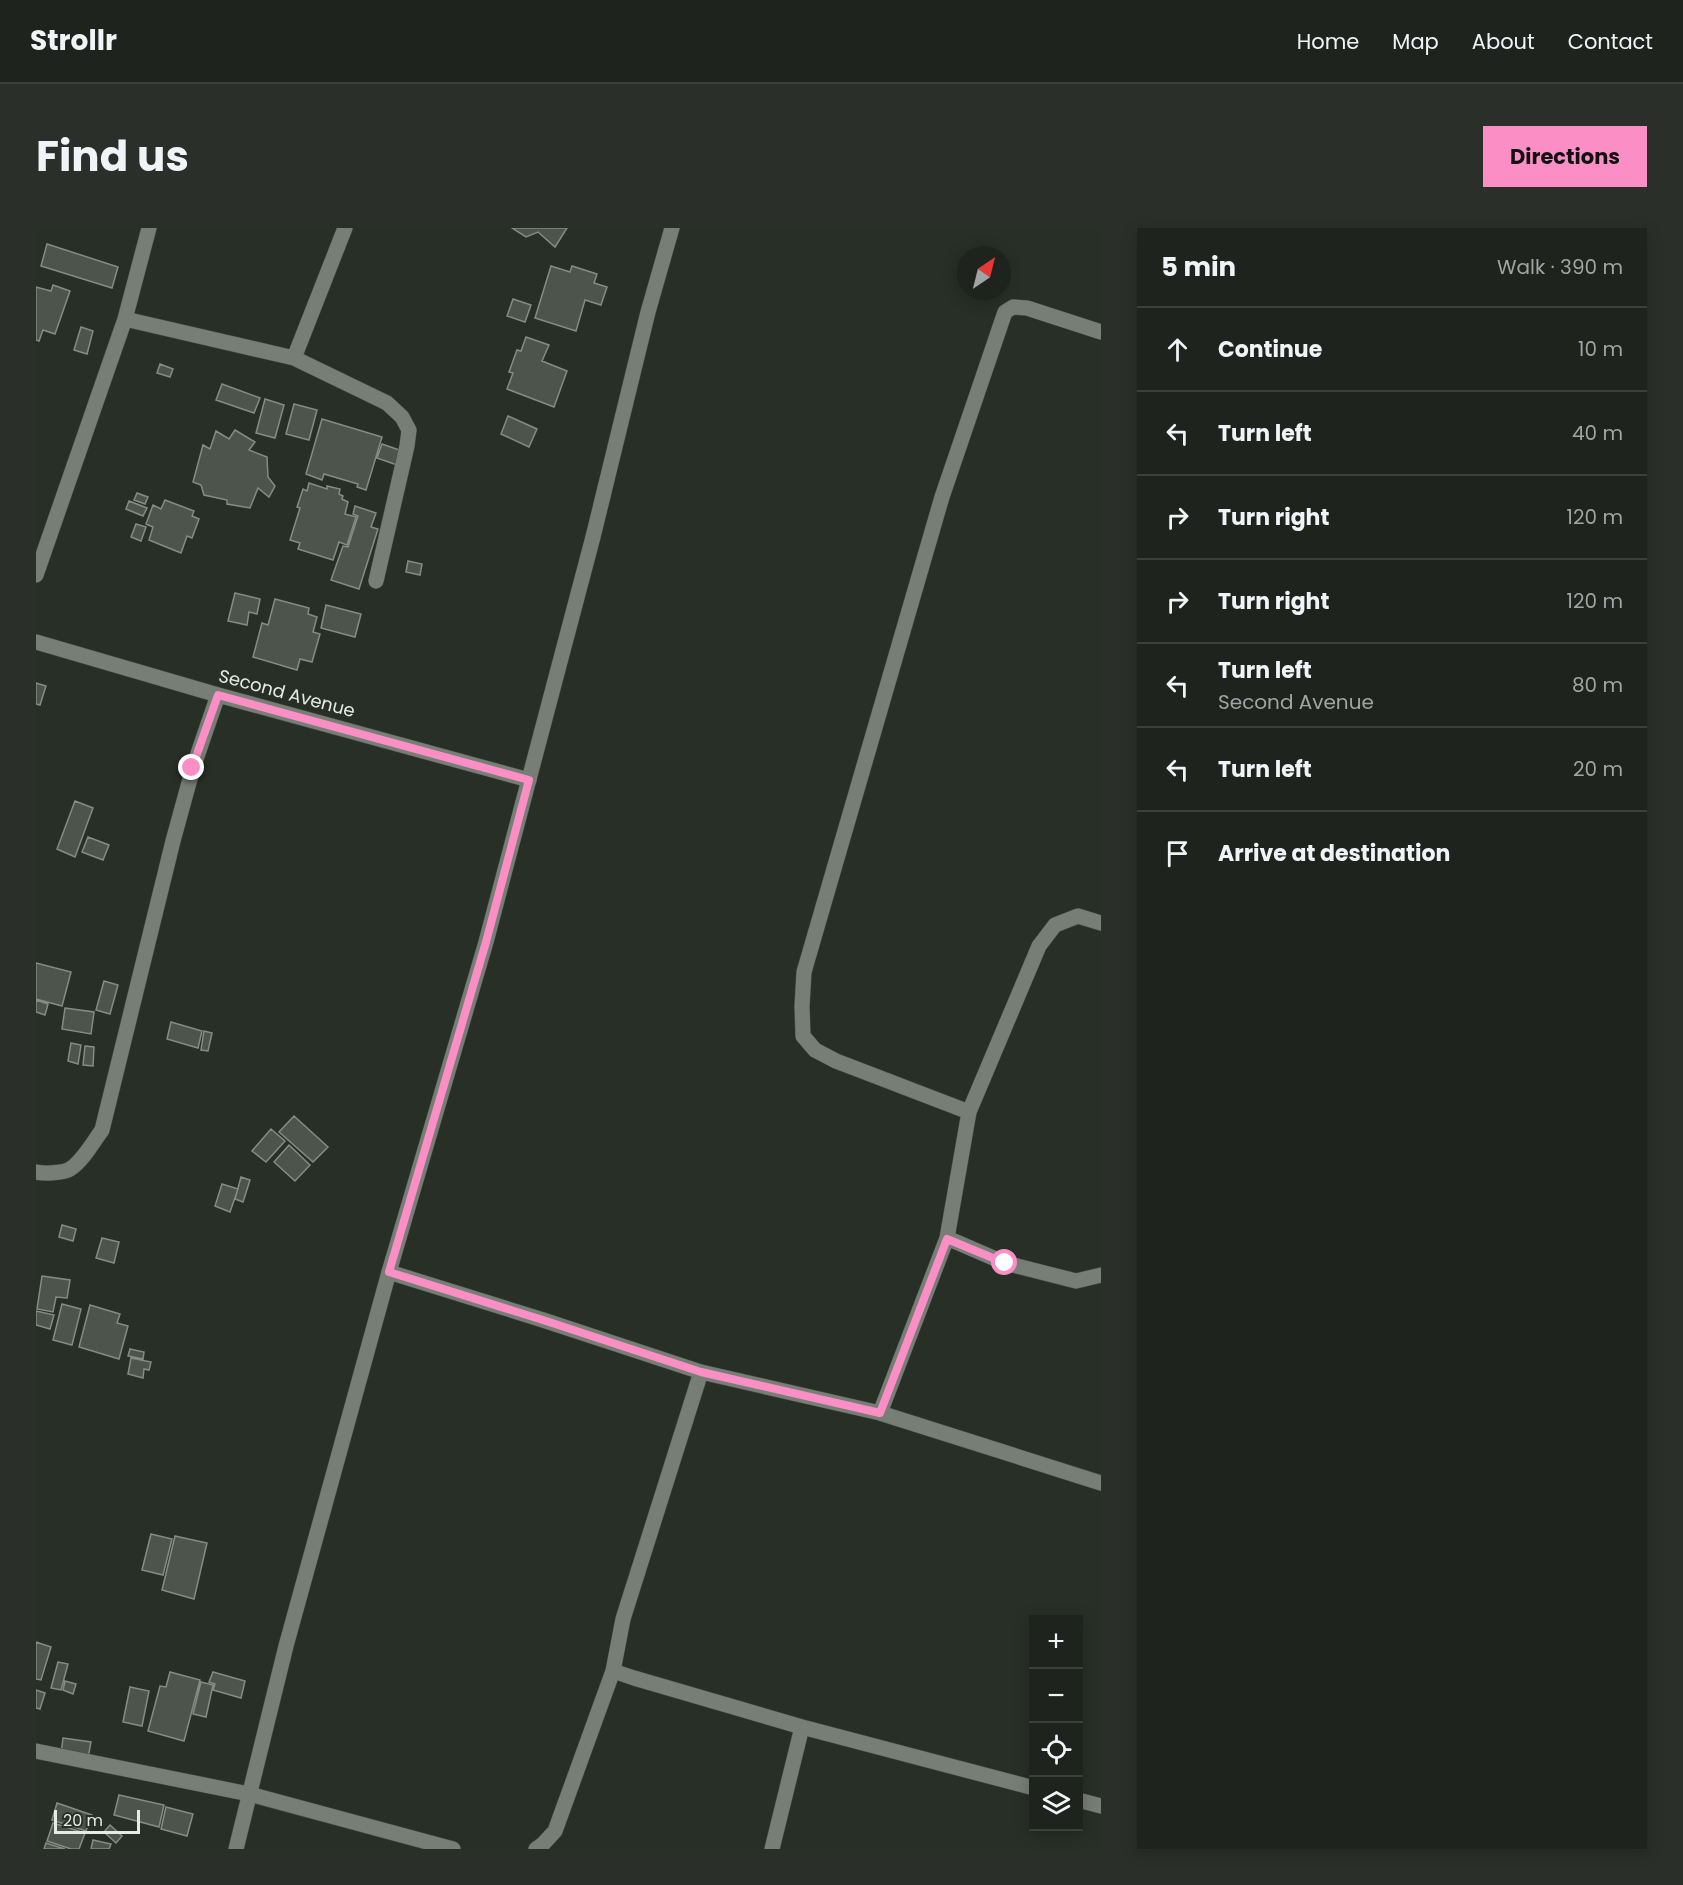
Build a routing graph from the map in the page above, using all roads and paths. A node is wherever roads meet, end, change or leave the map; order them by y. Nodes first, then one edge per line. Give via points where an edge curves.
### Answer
1 (148, 228) edge
2 (345, 228) edge
3 (672, 228) edge
4 (125, 319) junction
5 (1101, 332) edge
6 (294, 358) junction
7 (36, 575) edge
8 (376, 581) dead end
9 (36, 642) edge
10 (218, 695) junction
11 (529, 780) junction
12 (1101, 922) edge
13 (969, 1112) junction
14 (36, 1172) edge
15 (947, 1239) junction
16 (389, 1272) junction
17 (1101, 1275) edge
18 (701, 1372) junction
19 (880, 1413) junction
20 (1101, 1483) edge
21 (613, 1671) junction
22 (802, 1727) junction
23 (36, 1751) edge
24 (1029, 1787) edge
25 (249, 1794) junction
26 (1083, 1801) edge
27 (1101, 1806) edge
28 (236, 1849) edge
29 (453, 1849) edge
30 (536, 1849) edge
31 (772, 1849) edge

1 - 4 street
2 - 6 street
3 - 11 street
4 - 6 street
4 - 7 street
5 - 13 street via 1027,308 1013,307 1005,312 942,497 804,972 803,1036 815,1050
6 - 8 street via 387,403 409,430
9 - 10 street, Second Avenue
10 - 11 street, Second Avenue
10 - 14 street via 172,841 102,1130 70,1170
11 - 16 street
12 - 13 street via 1078,916 1055,925 1039,946
13 - 15 street
15 - 17 street via 1005,1263 1076,1281
15 - 19 street
16 - 18 street
16 - 25 street
18 - 19 street
18 - 21 street via 622,1619
19 - 20 street
21 - 22 street
21 - 30 street via 555,1831
22 - 24 street
22 - 31 street
23 - 25 street
25 - 28 street
25 - 29 street
26 - 27 street

